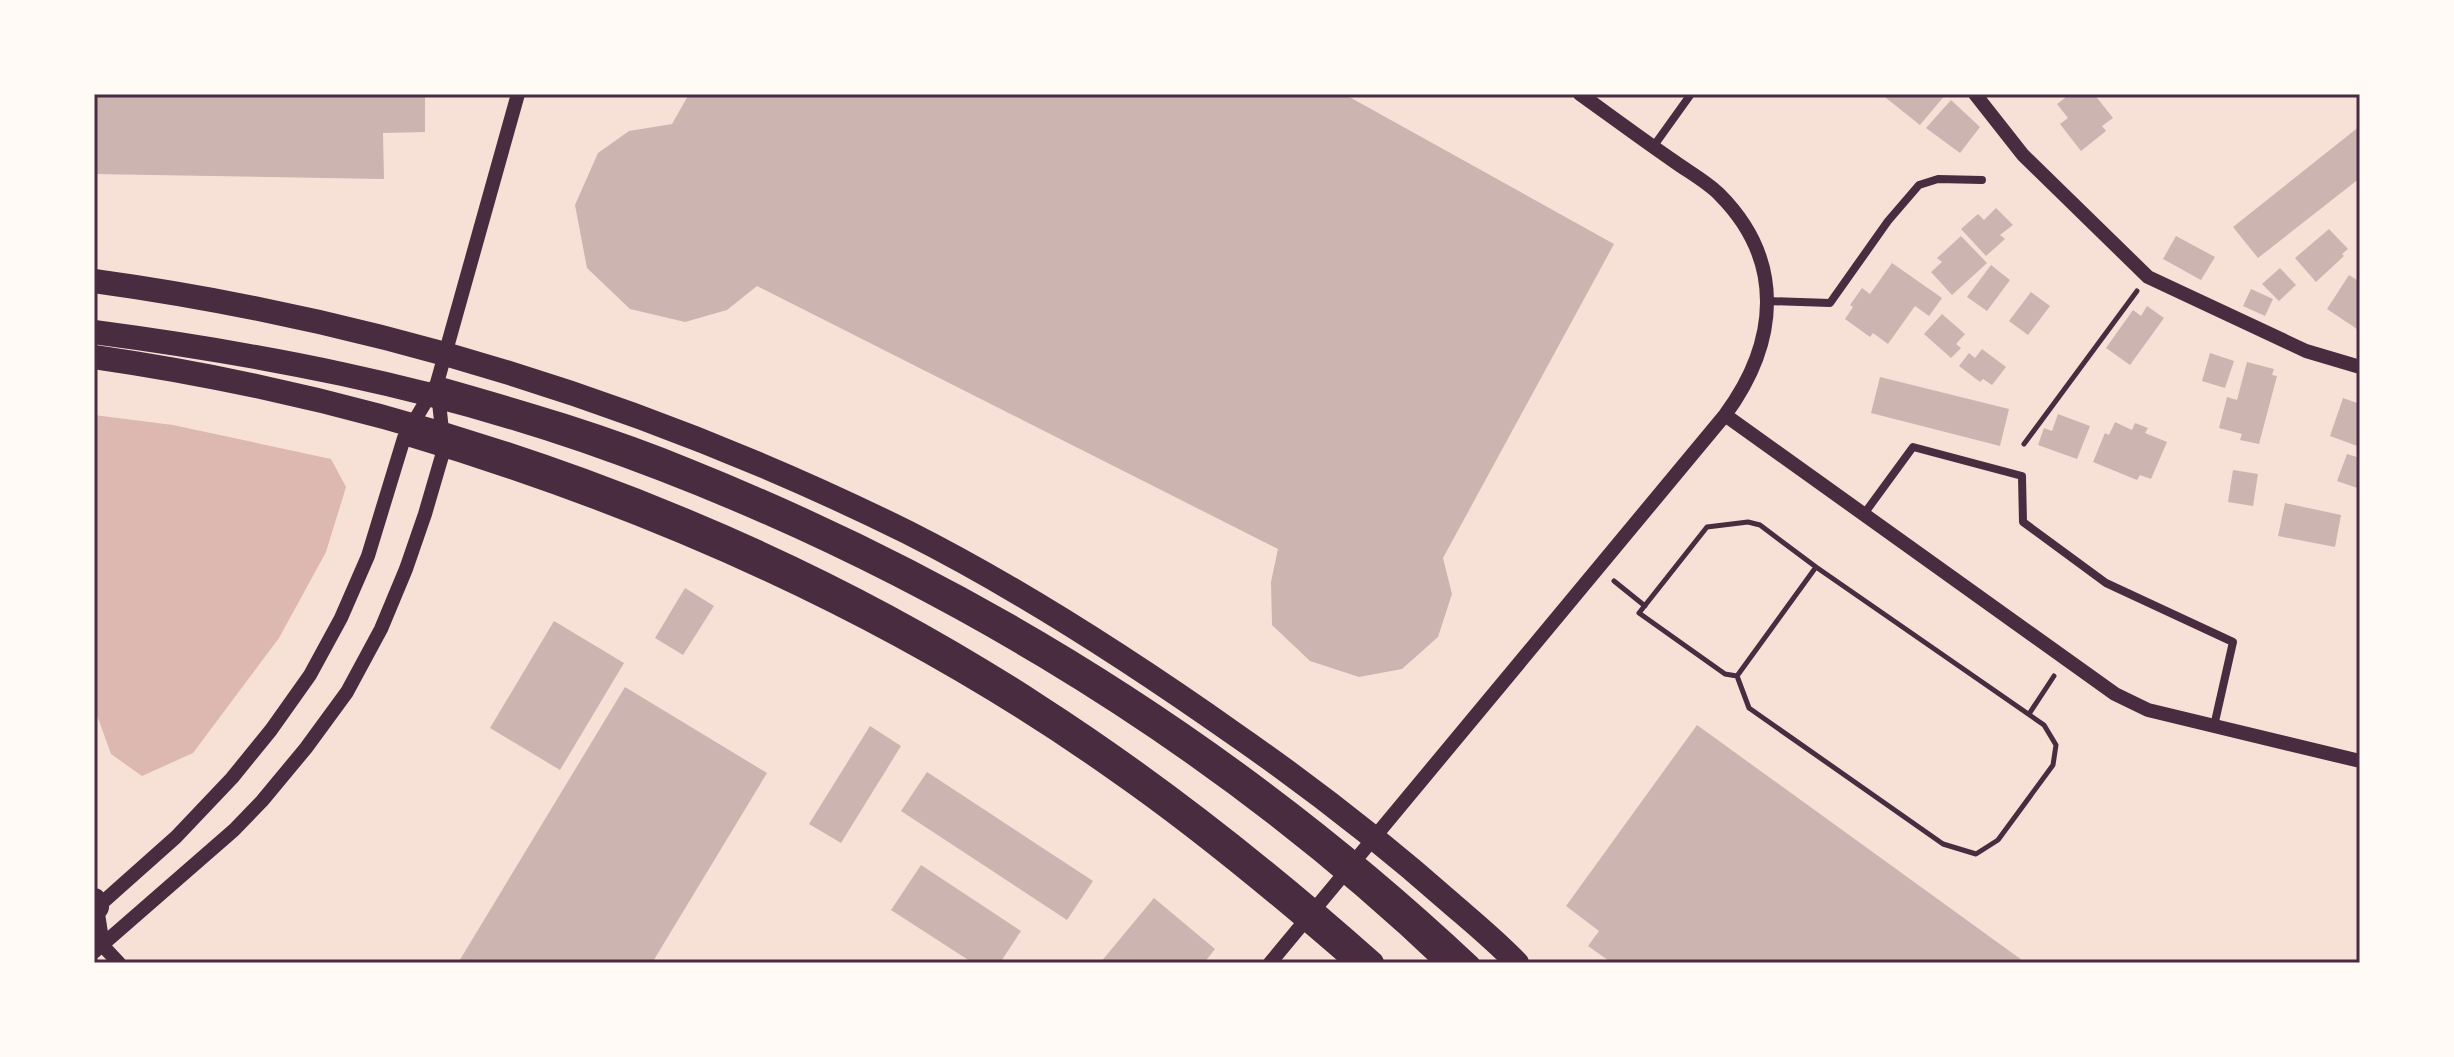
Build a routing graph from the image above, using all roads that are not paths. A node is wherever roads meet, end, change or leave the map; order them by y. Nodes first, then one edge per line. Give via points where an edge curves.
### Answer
1 (518, 94) edge
2 (1580, 94) edge
3 (1691, 94) edge
4 (1975, 94) edge
5 (1653, 147) junction
6 (1982, 180) dead end
7 (94, 281) edge
8 (1768, 301) junction
9 (94, 318) edge
10 (94, 332) edge
11 (94, 357) edge
12 (2360, 367) edge
13 (94, 371) edge
14 (437, 383) junction
15 (1725, 415) junction
16 (404, 438) junction
17 (444, 449) junction
18 (1864, 514) junction
19 (2214, 726) junction
20 (2360, 761) edge
21 (1355, 860) junction
22 (95, 906) edge
23 (1304, 922) junction
24 (98, 949) edge
25 (119, 963) edge
26 (1270, 963) edge
27 (1351, 963) edge
28 (1372, 963) edge
29 (1449, 963) edge
30 (1473, 963) edge
31 (1517, 963) edge

1 - 14 street
2 - 5 street
3 - 5 street
4 - 12 street via 2023,155 2148,277 2306,351
5 - 8 street via 1718,193 1750,232 1765,273
6 - 8 street via 1938,179 1919,185 1830,303
7 - 31 highway via 287,313 484,364 710,443 910,534 1007,586 1277,764 1392,851
8 - 15 street via 1756,365
9 - 14 highway via 273,344
10 - 29 highway via 271,358 477,408 668,472 793,525 967,611 1171,739 1336,863
11 - 28 highway via 264,387 477,444 662,512 765,557 940,646 1034,703 1212,828
13 - 16 highway via 270,403
14 - 16 street
14 - 17 street
14 - 21 street via 688,465 800,512 958,590 1180,726
15 - 18 street
15 - 21 street
16 - 17 street
16 - 22 street via 368,556 310,675 208,806
17 - 23 street via 665,529 930,658 1115,774
17 - 24 street via 406,569 347,692 234,830
18 - 19 street via 2115,694 2148,710
18 - 19 street via 1913,447 2022,476 2023,522 2106,583 2233,642
19 - 20 street
21 - 23 street
21 - 30 street
22 - 24 street
23 - 26 street
23 - 27 street
24 - 25 street

